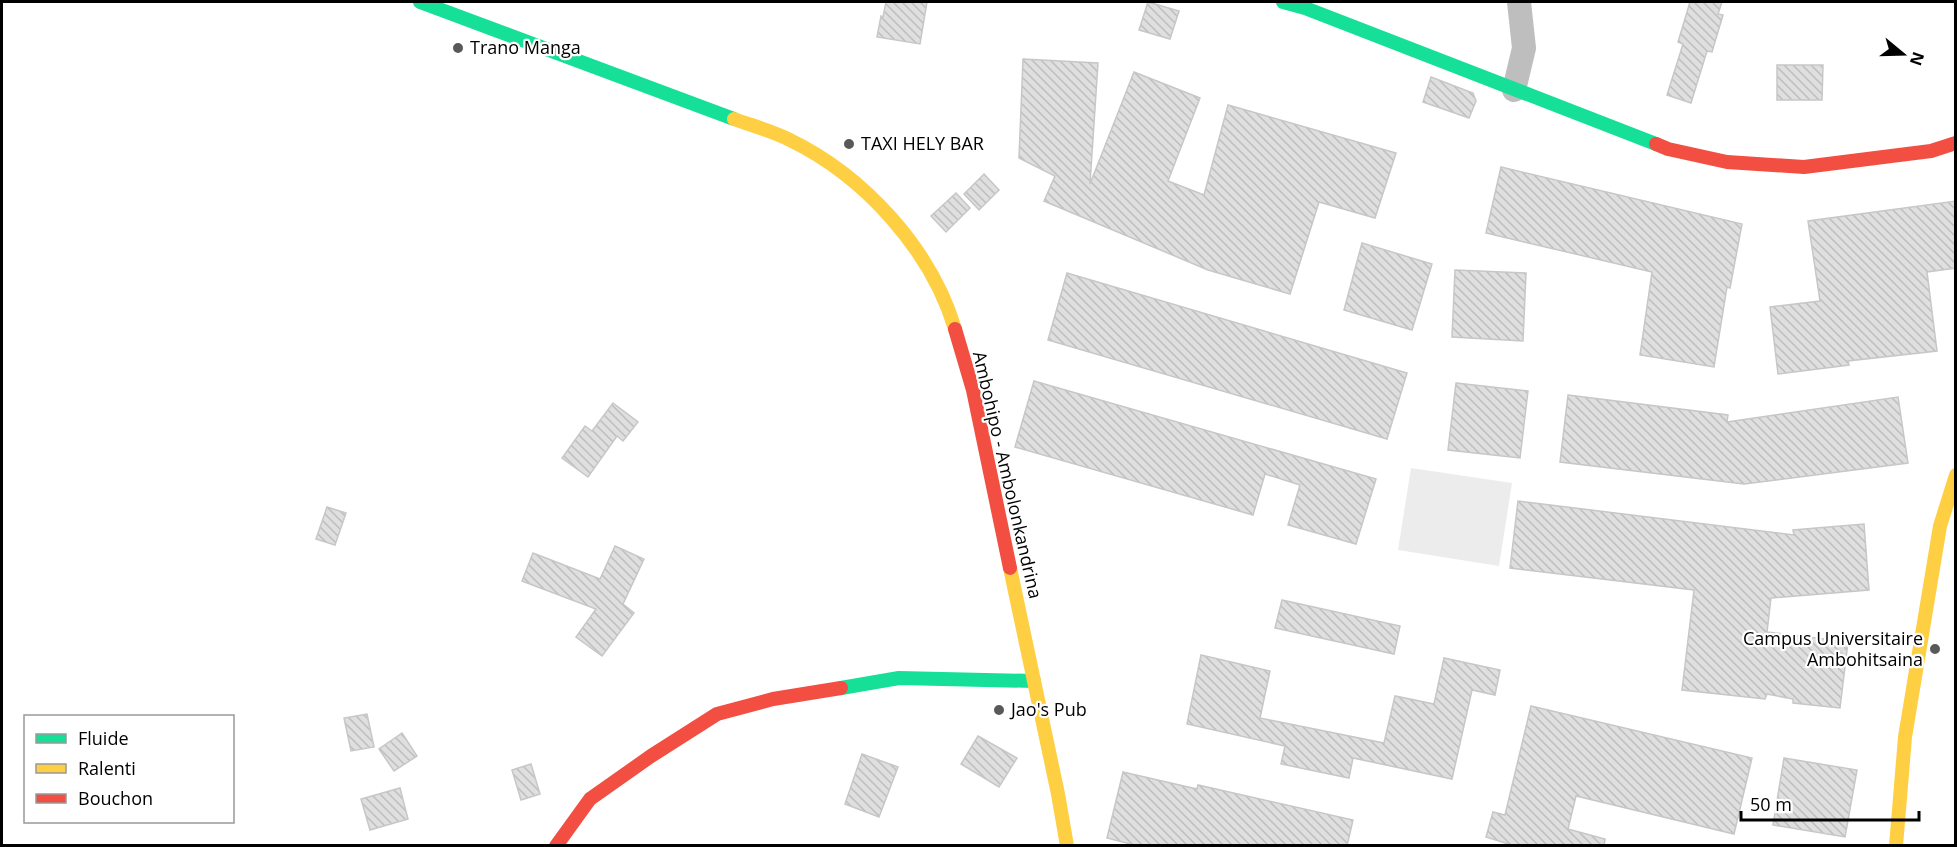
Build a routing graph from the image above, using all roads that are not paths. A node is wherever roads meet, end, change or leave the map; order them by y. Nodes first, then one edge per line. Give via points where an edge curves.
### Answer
1 (420, 2) edge
2 (1283, 2) edge
3 (1519, 2) edge
4 (1514, 90) junction
5 (1956, 143) edge
6 (1956, 475) edge
7 (1034, 681) junction
8 (556, 846) edge
9 (1067, 846) edge
10 (1896, 846) edge

1 - 7 street, Ambohipo - Ambolonkandrina via 790,140 846,174 875,199 925,262 948,306 973,390
2 - 4 street
3 - 4 street via 1524,48
4 - 5 street via 1668,149 1727,162 1804,167 1931,151
6 - 10 street via 1940,526 1905,737
7 - 8 street via 899,678 773,699 717,714 590,799
7 - 9 street, Ambohipo - Ambolonkandrina

